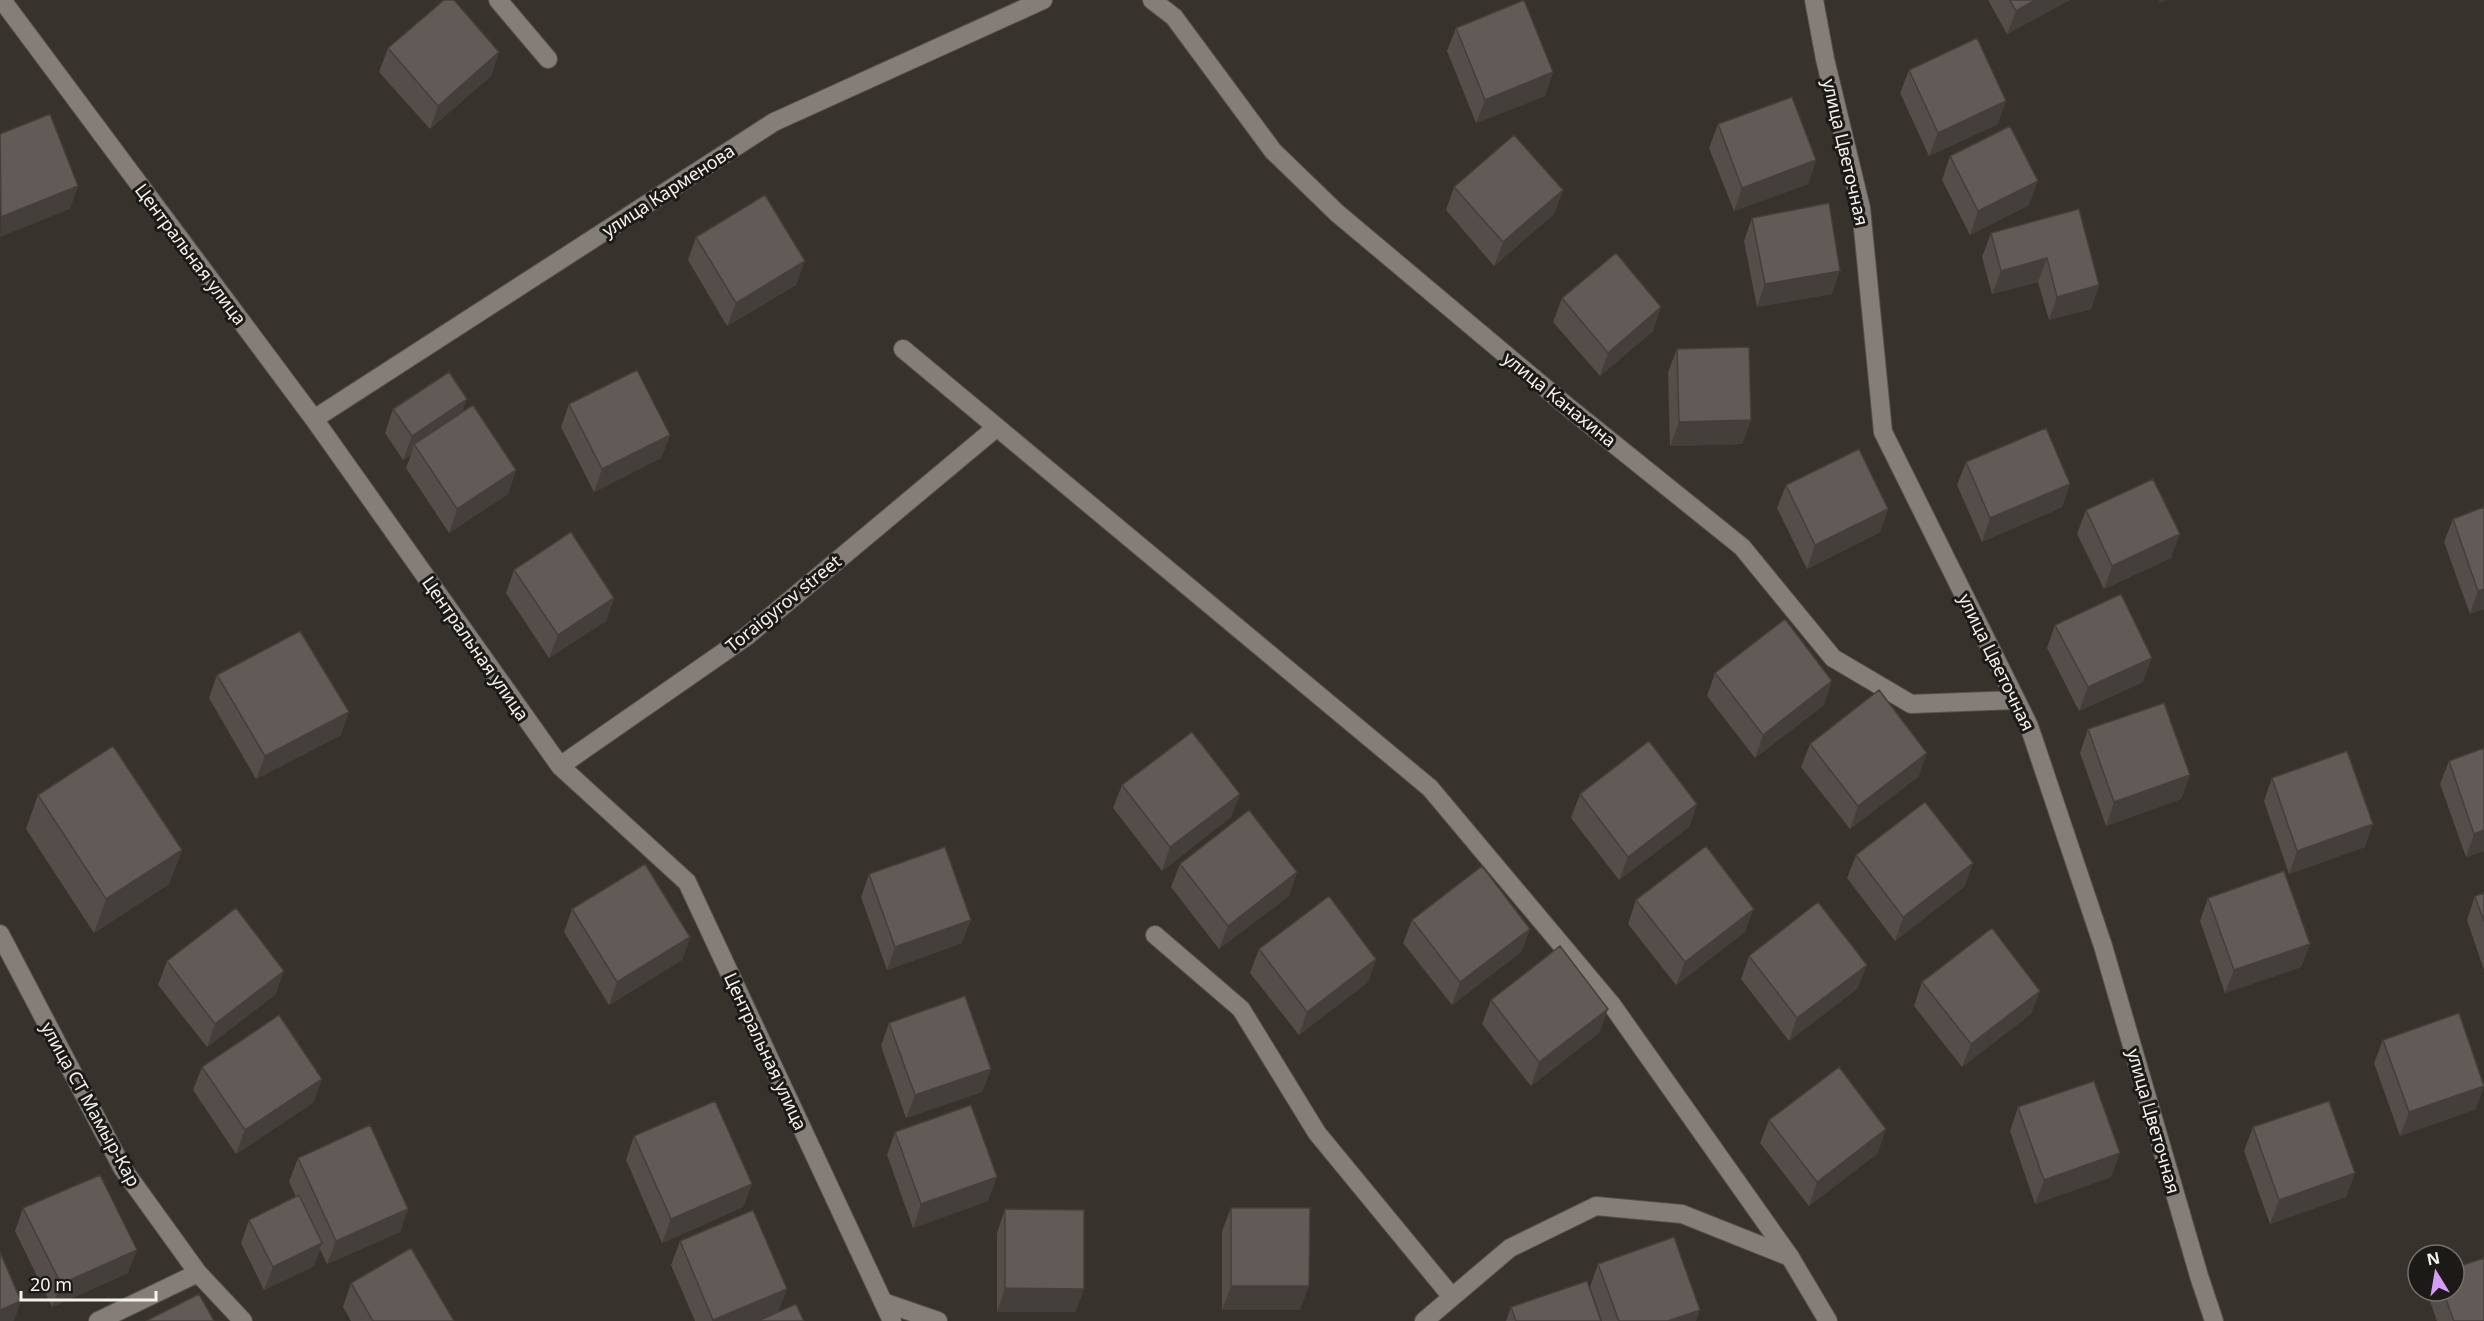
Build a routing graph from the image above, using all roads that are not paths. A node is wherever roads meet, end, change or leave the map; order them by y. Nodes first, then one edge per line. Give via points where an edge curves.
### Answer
1 (2, 0) edge
2 (498, 0) edge
3 (1043, 0) edge
4 (1152, 0) edge
5 (1814, 0) edge
6 (548, 59) dead end
7 (903, 349) dead end
8 (314, 419) junction
9 (997, 427) junction
10 (2016, 700) junction
11 (560, 766) junction
12 (0, 934) edge
13 (1155, 935) dead end
14 (1790, 1257) junction
15 (198, 1273) junction
16 (1452, 1297) junction
17 (883, 1302) junction
18 (98, 1321) edge
19 (243, 1321) edge
20 (892, 1321) edge
21 (938, 1321) edge
22 (1424, 1321) edge
23 (1828, 1321) edge
24 (2214, 1321) edge

1 - 8 street, Центральная улица
2 - 6 street
3 - 8 street, улица Карменова via 774,122
4 - 10 street, улица Канахина via 1174,17 1273,151 1336,213 1742,547 1833,658 1911,704
5 - 10 street, улица Цветочная via 1861,207 1883,432
7 - 9 street
8 - 11 street, Центральная улица
9 - 11 street, Toraigyrov street via 747,636
9 - 14 street via 1430,788 1612,1005
10 - 24 street, улица Цветочная via 2029,726 2103,946
11 - 17 street, Центральная улица via 687,882
12 - 15 street, улица СТ Мамыр-Кар via 123,1169
13 - 16 street via 1241,1009 1317,1133
14 - 16 street via 1682,1214 1596,1206 1510,1248
14 - 23 street
15 - 18 street
15 - 19 street, улица СТ Мамыр-Кар
16 - 22 street
17 - 20 street, Центральная улица
17 - 21 street

